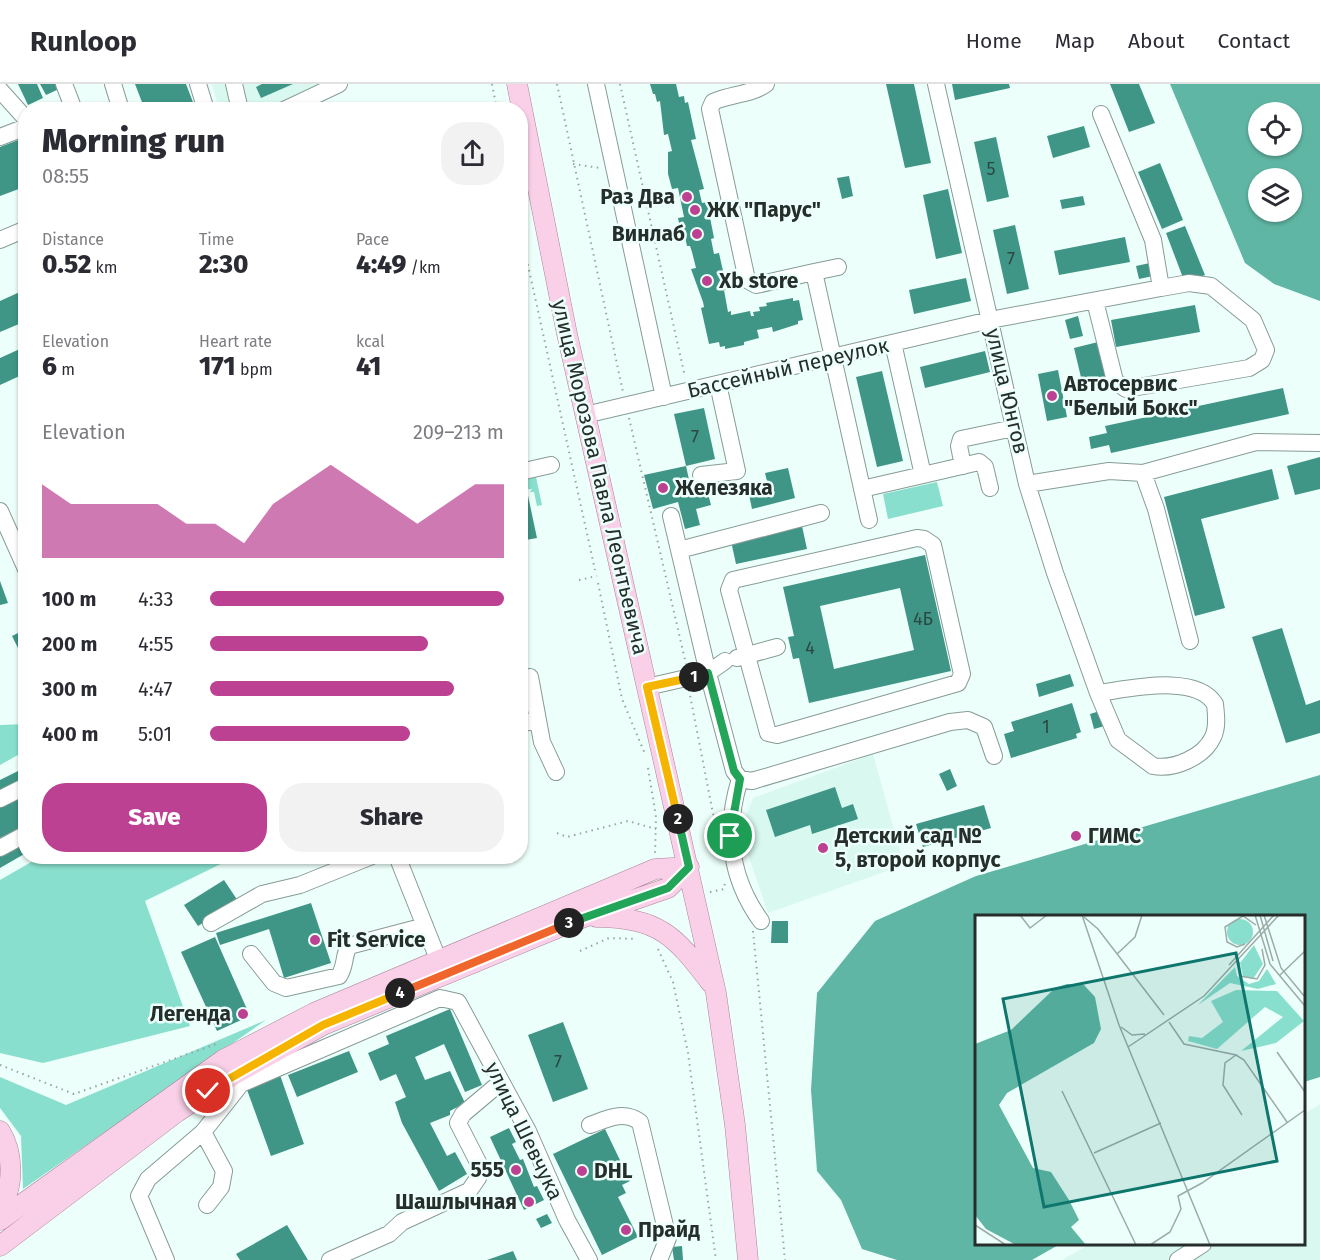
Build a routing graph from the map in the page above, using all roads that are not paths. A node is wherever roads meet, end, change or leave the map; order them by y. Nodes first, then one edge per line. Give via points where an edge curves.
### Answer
1 (63, 84) edge
2 (113, 84) edge
3 (198, 84) edge
4 (234, 84) edge
5 (339, 84) edge
6 (517, 84) edge
7 (596, 84) edge
8 (766, 84) edge
9 (936, 84) edge
10 (0, 90) edge
11 (310, 90) edge
12 (71, 102) edge
13 (119, 102) edge
14 (204, 102) edge
15 (238, 102) edge
16 (294, 102) edge
17 (521, 102) edge
18 (18, 110) edge
19 (1101, 114) dead end
20 (18, 130) edge
21 (0, 137) edge
22 (528, 138) edge
23 (18, 232) edge
24 (0, 240) edge
25 (838, 267) dead end
26 (814, 272) junction
27 (1161, 288) junction
28 (1095, 301) junction
29 (990, 320) junction
30 (893, 343) junction
31 (832, 357) junction
32 (718, 384) junction
33 (664, 397) junction
34 (585, 415) junction
35 (1014, 428) junction
36 (1320, 443) edge
37 (551, 465) dead end
38 (963, 466) junction
39 (528, 470) edge
40 (1143, 473) junction
41 (701, 475) dead end
42 (923, 475) junction
43 (1027, 484) junction
44 (990, 488) dead end
45 (861, 489) junction
46 (0, 511) edge
47 (821, 513) dead end
48 (671, 516) dead end
49 (868, 520) dead end
50 (679, 550) junction
51 (18, 551) edge
52 (1190, 641) dead end
53 (777, 647) dead end
54 (736, 658) junction
55 (708, 673) junction
56 (530, 677) dead end
57 (647, 687) junction
58 (1098, 693) junction
59 (538, 720) junction
60 (528, 722) edge
61 (994, 756) dead end
62 (556, 772) dead end
63 (740, 779) junction
64 (18, 790) edge
65 (0, 799) edge
66 (18, 838) edge
67 (0, 848) edge
68 (352, 864) edge
69 (400, 864) edge
70 (689, 867) junction
71 (584, 917) junction
72 (757, 922) road end
73 (211, 923) dead end
74 (425, 926) junction
75 (251, 954) dead end
76 (438, 959) junction
77 (715, 988) junction
78 (501, 1082) junction
79 (590, 1125) dead end
80 (0, 1131) edge
81 (202, 1132) junction
82 (207, 1205) dead end
83 (0, 1207) edge
84 (0, 1220) edge
85 (0, 1246) edge
86 (166, 1260) edge
87 (330, 1260) edge
88 (589, 1260) edge
89 (659, 1260) edge
90 (748, 1260) edge

1 - 12 street
2 - 13 street
3 - 14 street
4 - 15 street
5 - 11 street
6 - 17 main road, улица Морозова Павла Леонтьевича
7 - 33 street
8 - 26 street via 713,102 710,109 747,280 756,285
9 - 29 street, улица Юнгов
10 - 18 street
11 - 16 street
19 - 27 street via 1153,240
20 - 21 street
22 - 34 main road, улица Морозова Павла Леонтьевича
23 - 24 street
25 - 26 street
26 - 31 street
27 - 28 street, Бассейный переулок
27 - 28 street, Бассейный переулок via 1211,286 1253,320 1266,350 1262,360 1249,368 1126,389 1114,381
28 - 29 street, Бассейный переулок
29 - 30 street, Бассейный переулок
29 - 35 street, улица Юнгов
30 - 31 street, Бассейный переулок
30 - 42 street
31 - 32 street, Бассейный переулок
31 - 45 street
32 - 33 street, Бассейный переулок
32 - 41 street via 737,471
33 - 34 street, Бассейный переулок
34 - 57 main road, улица Морозова Павла Леонтьевича
35 - 38 street via 961,439
35 - 43 street, улица Юнгов
36 - 40 street via 1256,442
37 - 39 street
38 - 42 street
38 - 44 street via 983,464
40 - 43 street via 1109,471
40 - 52 street
42 - 45 street
43 - 58 street, улица Юнгов
45 - 49 street
46 - 51 street
47 - 50 street
48 - 50 street
50 - 55 street
53 - 54 street
54 - 54 street via 765,729 772,735 955,686 962,674 933,545 924,539 733,580 729,590
54 - 55 street
55 - 57 street
55 - 63 street via 734,771
56 - 59 street
57 - 70 main road, улица Морозова Павла Леонтьевича
58 - 58 street, улица Юнгов via 1118,740 1153,766 1184,762 1214,736 1215,704 1192,686
59 - 60 street
59 - 62 street via 542,742
61 - 63 street via 984,728 968,720 752,781
63 - 72 street via 730,847 739,885
64 - 65 street
66 - 67 street
68 - 73 street via 300,885 262,894
69 - 74 street
70 - 71 main road via 668,888
70 - 76 main road via 655,869
70 - 77 main road, улица Морозова Павла Леонтьевича
71 - 77 main road via 629,919 663,931 682,947
71 - 85 main road via 323,1025 235,1074 177,1112
74 - 75 street via 349,946 345,968 339,976 286,988 274,983
74 - 76 street
76 - 84 main road via 314,1013 223,1060
77 - 90 main road, улица Морозова Павла Леонтьевича via 730,1083
78 - 81 street, улица Шевчука via 458,1002 440,998 241,1084
78 - 87 street via 463,1114 458,1123 480,1166 478,1178 469,1191
78 - 88 street, улица Шевчука
79 - 89 street via 616,1115 640,1122 668,1238
80 - 83 main road via 11,1167
81 - 82 street via 224,1171 221,1187
81 - 86 street via 148,1179 140,1196

